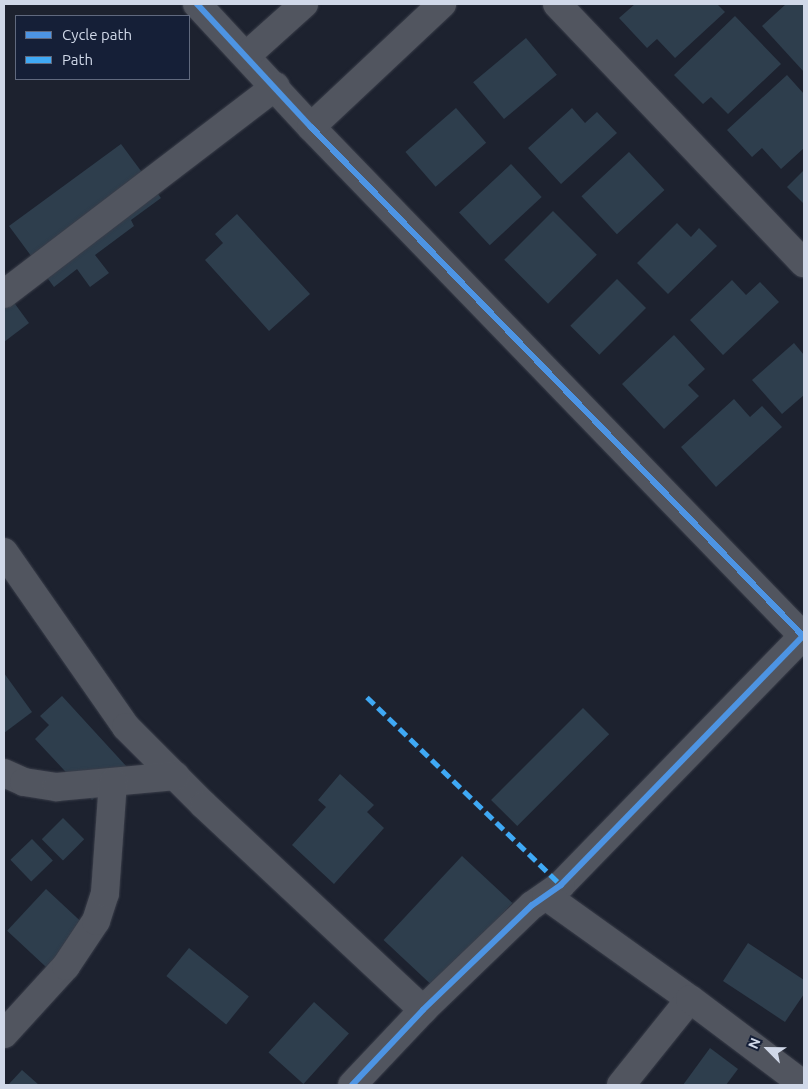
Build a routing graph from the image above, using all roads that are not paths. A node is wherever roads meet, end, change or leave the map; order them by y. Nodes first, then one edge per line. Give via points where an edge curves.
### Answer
1 (197, 4) edge
2 (304, 4) edge
3 (442, 4) edge
4 (557, 4) edge
5 (246, 56) junction
6 (276, 86) junction
7 (311, 127) junction
8 (804, 263) edge
9 (4, 294) edge
10 (4, 552) edge
11 (4, 773) edge
12 (175, 776) junction
13 (113, 782) junction
14 (546, 896) junction
15 (690, 999) junction
16 (423, 1010) junction
17 (4, 1034) edge
18 (352, 1085) edge
19 (621, 1085) edge
20 (804, 1085) edge

1 - 5 street
2 - 5 street
3 - 7 street
4 - 8 street
5 - 6 street
6 - 7 street
6 - 9 street
7 - 14 street via 803,636
10 - 12 street via 106,701 126,727
11 - 13 street via 24,782 57,787
12 - 13 street
12 - 16 street
13 - 17 street via 105,893 96,921 66,966
14 - 15 street
14 - 16 street via 532,905
15 - 19 street
15 - 20 street
16 - 18 street

